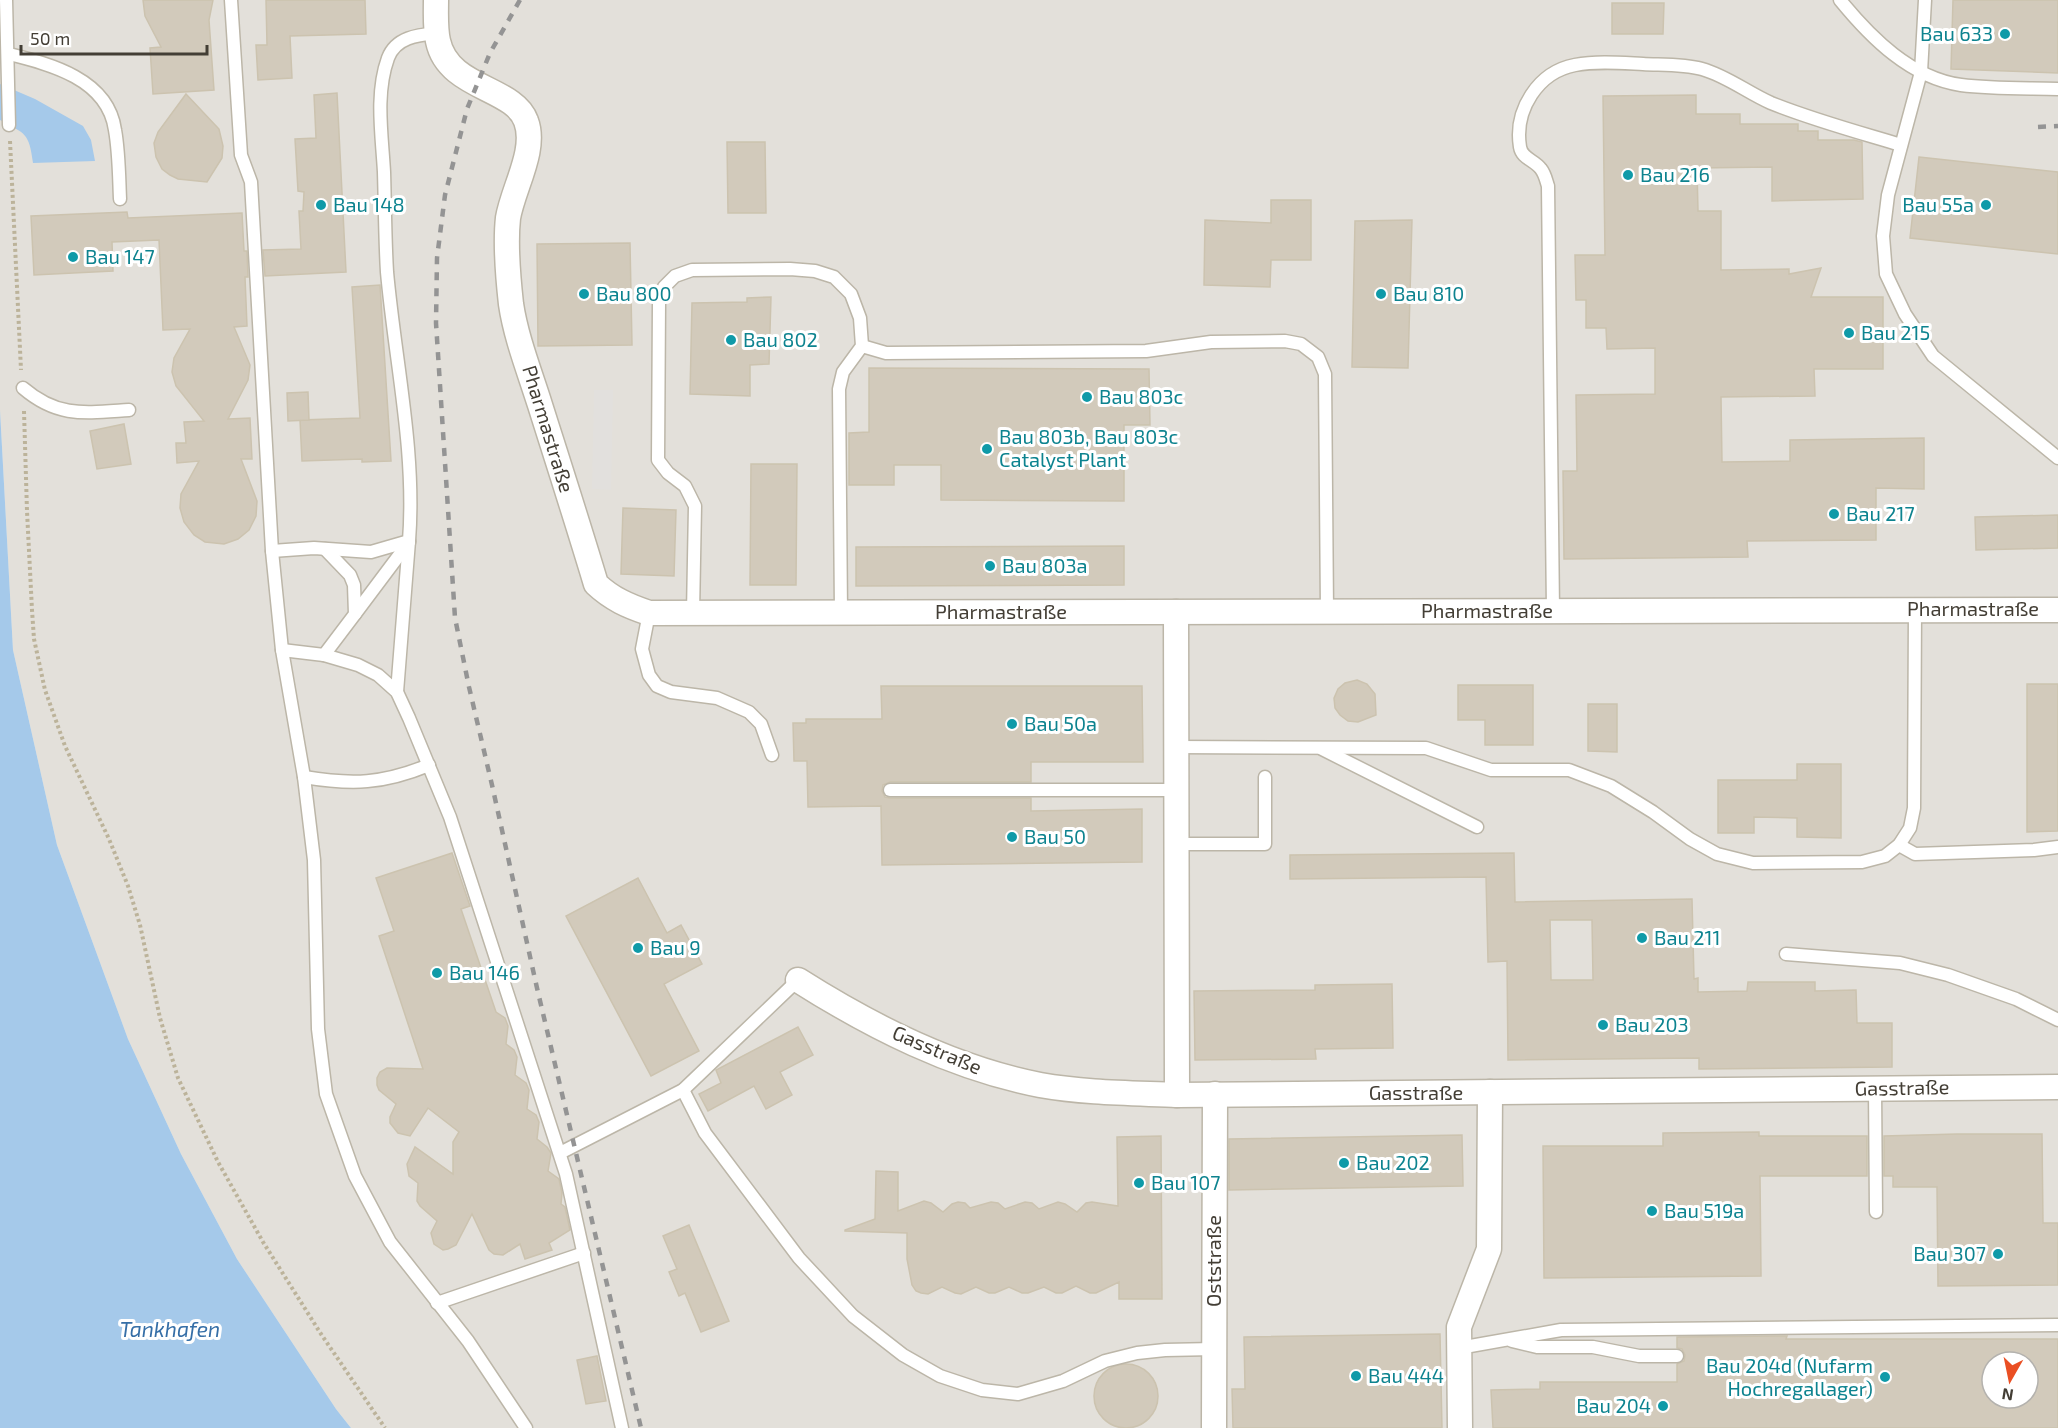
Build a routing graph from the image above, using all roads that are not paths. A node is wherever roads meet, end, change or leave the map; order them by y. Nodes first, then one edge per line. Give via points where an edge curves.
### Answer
1 (6, 0) edge
2 (231, 0) edge
3 (436, 0) edge
4 (1840, 0) edge
5 (1925, 0) edge
6 (437, 33) junction
7 (9, 54) junction
8 (1922, 72) junction
9 (2058, 89) edge
10 (9, 125) road end
11 (1901, 145) junction
12 (120, 199) dead end
13 (862, 346) junction
14 (23, 388) road end
15 (129, 410) dead end
16 (2058, 458) edge
17 (409, 541) junction
18 (325, 549) junction
19 (272, 551) junction
20 (1915, 609) junction
21 (1553, 610) junction
22 (2058, 610) edge
23 (1326, 611) junction
24 (841, 612) junction
25 (1176, 612) junction
26 (649, 613) junction
27 (693, 613) junction
28 (355, 614) junction
29 (282, 650) junction
30 (324, 655) junction
31 (397, 692) junction
32 (1176, 747) junction
33 (1318, 747) junction
34 (772, 755) dead end
35 (429, 765) junction
36 (304, 777) junction
37 (1265, 777) dead end
38 (890, 790) dead end
39 (1176, 790) junction
40 (1477, 827) dead end
41 (1177, 844) junction
42 (1899, 845) junction
43 (2058, 847) edge
44 (1786, 954) dead end
45 (798, 980) joint
46 (2058, 1020) edge
47 (2058, 1087) edge
48 (1875, 1088) junction
49 (683, 1089) junction
50 (1490, 1092) junction
51 (1177, 1095) junction
52 (1215, 1095) junction
53 (560, 1153) junction
54 (1876, 1212) dead end
55 (584, 1253) junction
56 (437, 1303) junction
57 (2058, 1325) edge
58 (1504, 1339) junction
59 (1459, 1348) junction
60 (1214, 1349) junction
61 (1677, 1356) dead end
62 (526, 1428) edge
63 (622, 1428) edge
64 (1214, 1428) edge
65 (1460, 1428) edge

1 - 7 lane
2 - 19 lane via 241,155 251,182
3 - 6 street, Pharmastraße
4 - 8 lane via 1900,60
5 - 8 lane
6 - 17 lane via 400,42 388,57 381,97 387,272 405,420 412,511
6 - 26 street, Pharmastraße via 448,64 460,75 513,104 526,119 528,150 508,218 507,249 512,306 523,351 596,584 610,597
7 - 10 lane
7 - 12 lane via 68,72 90,86 107,107 115,127
8 - 9 lane via 1962,85
8 - 11 lane
11 - 16 lane via 1888,195 1883,236 1886,274 1905,314 1933,356
11 - 21 lane via 1770,102 1702,69 1607,62 1574,65 1554,73 1536,87 1521,119 1520,142 1524,156 1542,170 1548,186
13 - 23 lane via 886,353 1146,351 1211,342 1300,344 1318,357 1325,374
13 - 24 lane via 843,372 839,389
13 - 27 lane via 860,318 851,294 834,277 815,271 692,270 675,276 664,288 658,303 658,460 685,486 695,506
14 - 15 lane via 37,401 58,409 82,413
17 - 18 lane via 371,552
17 - 28 lane
17 - 31 lane
18 - 19 lane
18 - 28 lane via 350,575
19 - 29 lane
20 - 21 street, Pharmastraße
20 - 22 street, Pharmastraße
20 - 42 lane via 1914,808 1910,828
21 - 23 street, Pharmastraße
23 - 25 street, Pharmastraße
24 - 25 street, Pharmastraße
24 - 27 street, Pharmastraße
25 - 32 street
26 - 27 street, Pharmastraße
26 - 34 lane via 642,649 649,675 657,686 671,692 717,698 749,712 761,724
28 - 30 lane
29 - 30 lane
29 - 36 lane
30 - 31 lane via 378,675
31 - 35 lane
32 - 33 lane
32 - 39 street
33 - 40 lane
33 - 42 lane via 1426,748 1491,770 1569,770 1611,786 1717,854 1753,863 1862,862 1885,856
35 - 36 lane via 377,782
35 - 53 lane via 450,817
36 - 56 lane via 314,860 318,1029 326,1094 354,1176 390,1242
37 - 41 lane via 1265,844
38 - 39 lane
39 - 41 street
41 - 51 street
42 - 43 lane via 1915,854
44 - 46 lane via 1900,963 2016,999
45 - 49 lane
45 - 51 street, Gasstraße via 869,1021 987,1072 1041,1085 1096,1092
47 - 48 street, Gasstraße
48 - 50 street, Gasstraße
48 - 54 lane
49 - 53 lane
49 - 60 lane via 705,1133 799,1258 853,1316 903,1355 940,1376 982,1390 1018,1394 1137,1353
50 - 52 street, Gasstraße
50 - 59 street via 1489,1249 1459,1327
51 - 52 street, Gasstraße
52 - 60 street, Oststraße
53 - 55 lane
55 - 56 lane
55 - 63 lane
56 - 62 lane via 468,1341
57 - 58 lane via 1561,1330
58 - 59 lane
58 - 61 lane via 1537,1347 1593,1347 1639,1356
59 - 65 street
60 - 64 street, Oststraße

